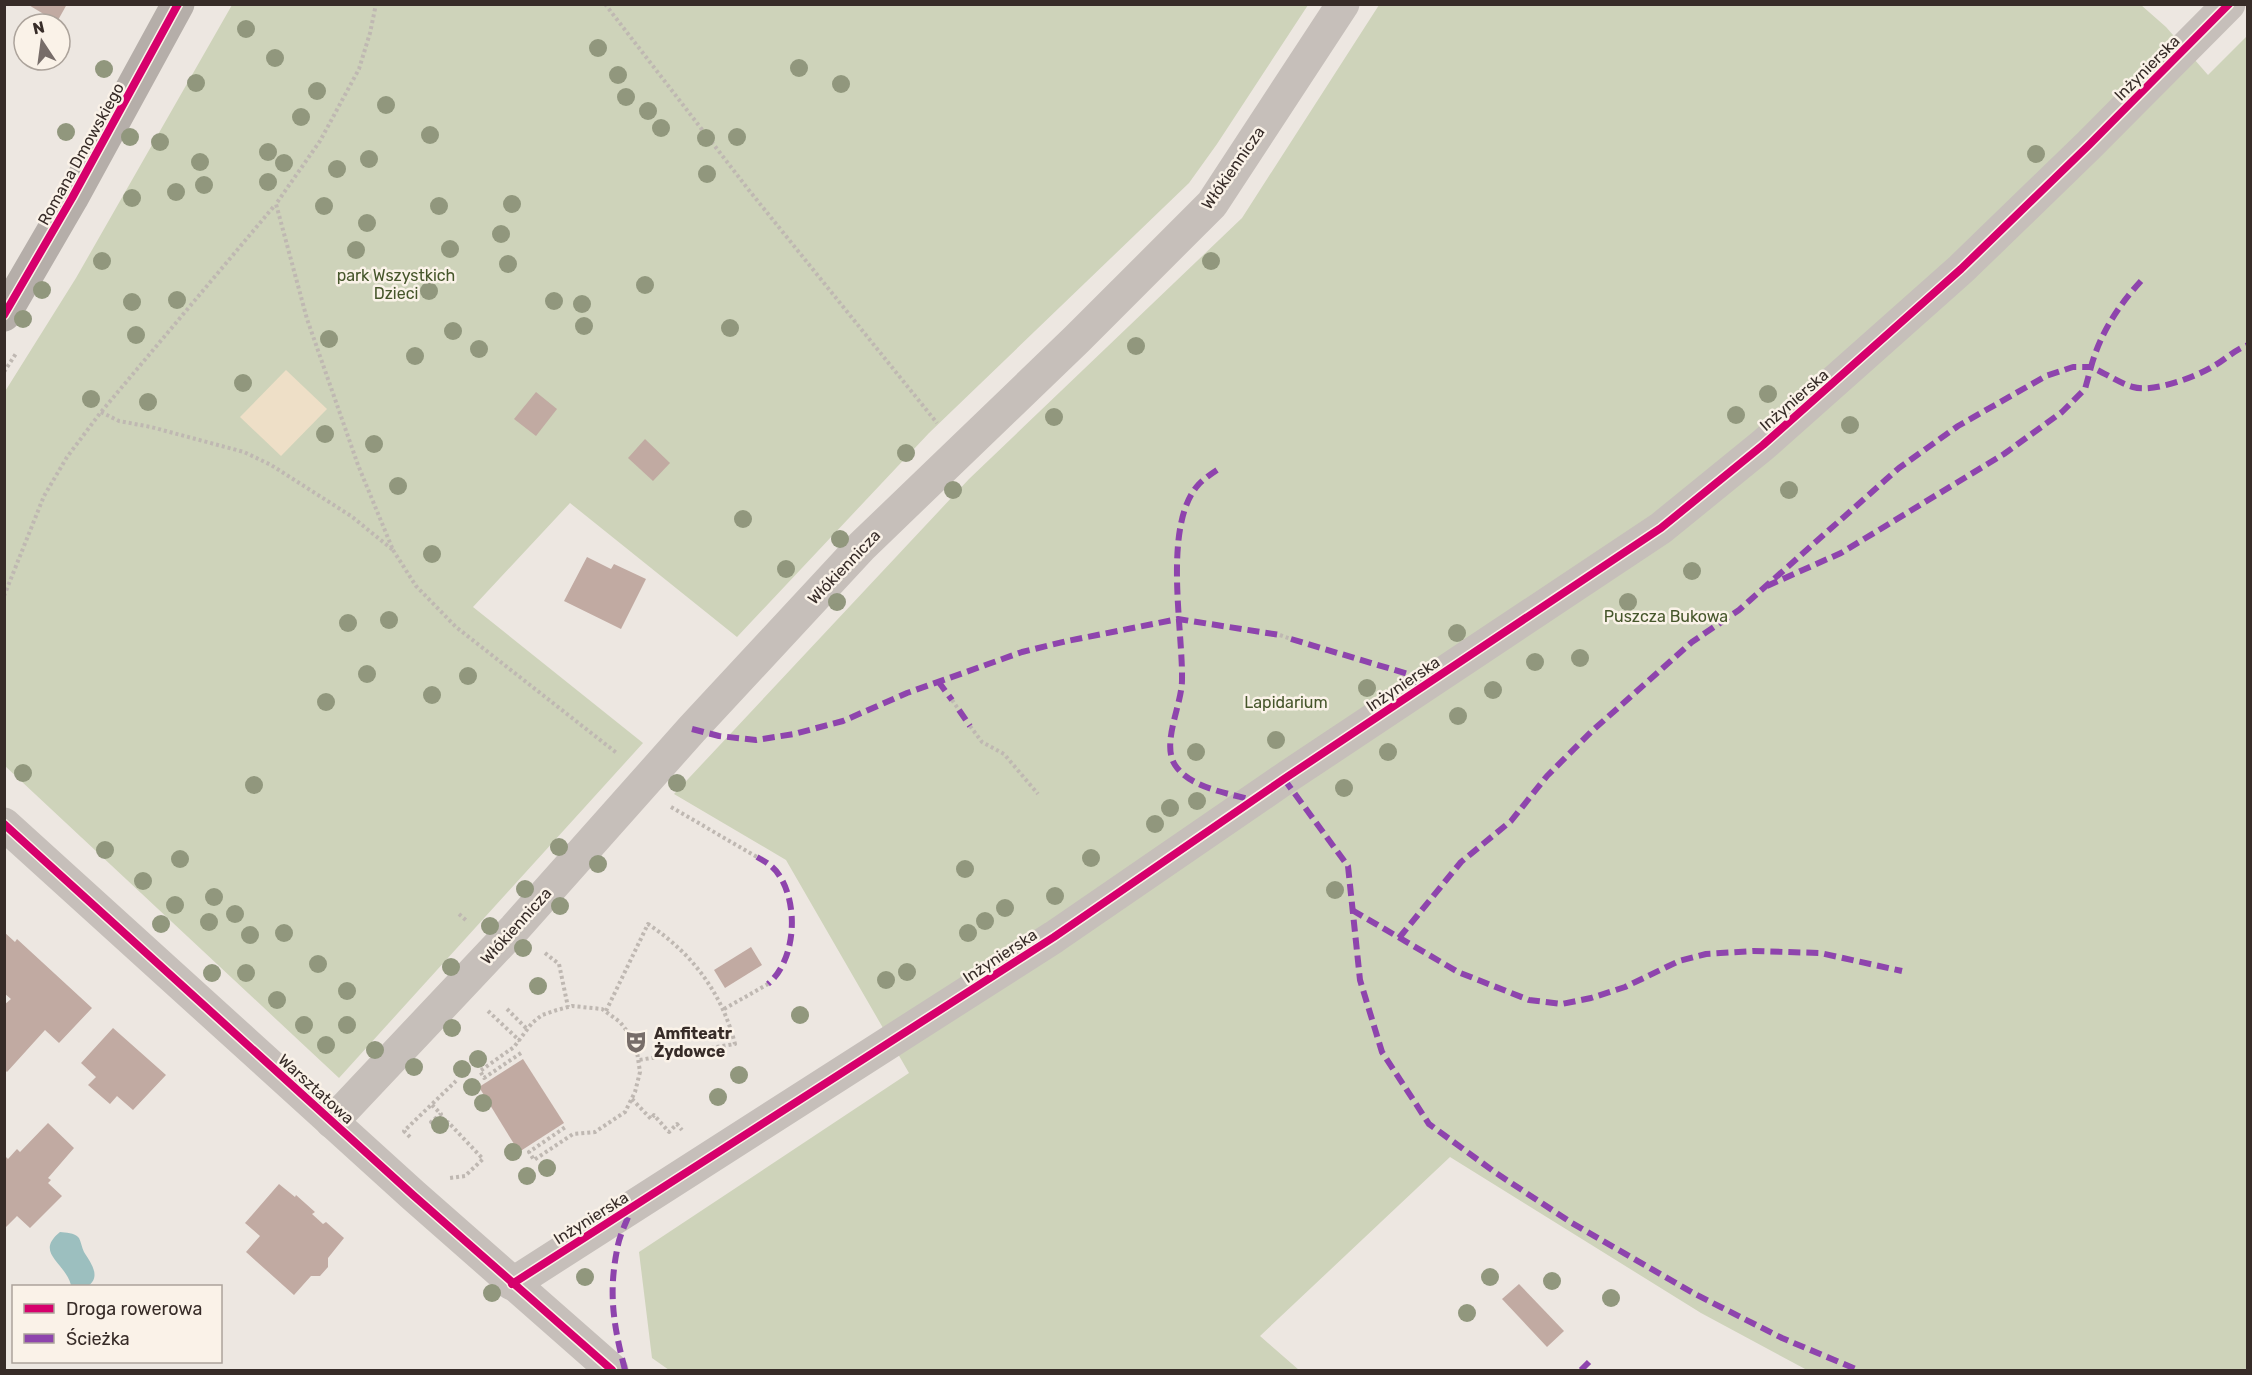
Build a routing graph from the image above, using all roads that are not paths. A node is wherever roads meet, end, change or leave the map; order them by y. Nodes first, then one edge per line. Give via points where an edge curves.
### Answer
1 (178, 4) edge
2 (1343, 4) edge
3 (2229, 4) edge
4 (4, 315) edge
5 (4, 825) edge
6 (332, 1122) junction
7 (513, 1284) junction
8 (612, 1371) edge

1 - 4 main road, Romana Dmowskiego
2 - 6 street, Włókiennicza via 1212,204 862,546 515,928
3 - 7 street, Inżynierska via 1961,269 1763,445 1661,528 1054,937
5 - 6 street, Warsztatowa
6 - 7 street, Warsztatowa
7 - 8 street, Warsztatowa

